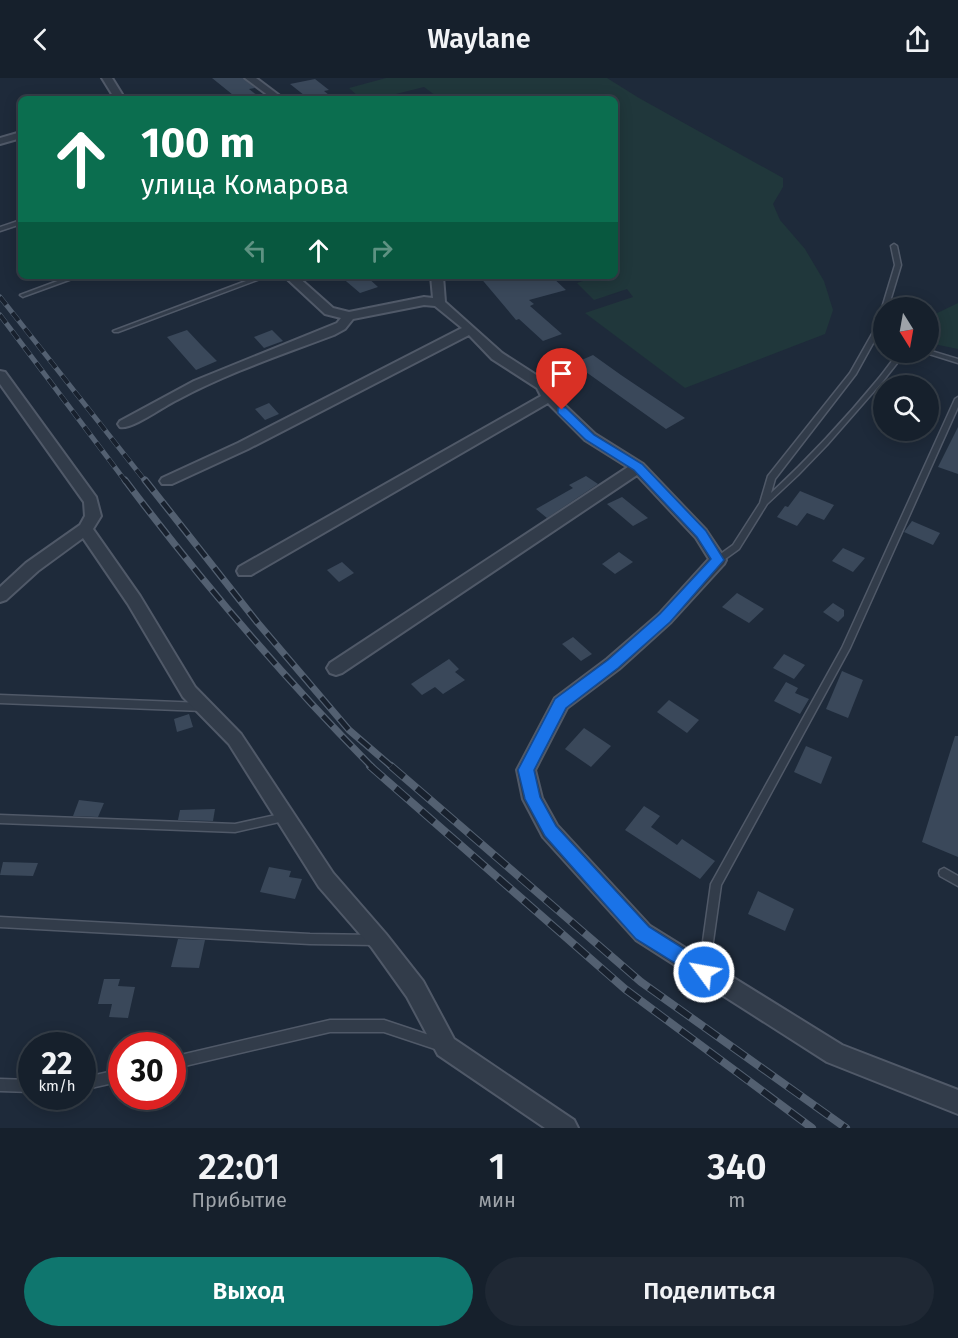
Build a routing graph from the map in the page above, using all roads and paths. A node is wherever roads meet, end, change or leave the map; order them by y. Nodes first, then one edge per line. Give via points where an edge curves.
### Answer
1 (106, 78) edge
2 (250, 78) edge
3 (116, 96) edge
4 (275, 96) edge
5 (18, 136) edge
6 (0, 141) edge
7 (18, 223) edge
8 (0, 229) edge
9 (894, 246) dead end
10 (68, 279) edge
11 (257, 279) edge
12 (293, 279) edge
13 (437, 279) edge
14 (23, 295) dead end
15 (888, 297) edge
16 (439, 303) junction
17 (349, 316) junction
18 (470, 328) junction
19 (116, 331) dead end
20 (873, 338) edge
21 (939, 355) edge
22 (958, 361) edge
23 (894, 363) edge
24 (0, 375) edge
25 (549, 397) junction
26 (958, 399) edge
27 (125, 424) dead end
28 (638, 467) junction
29 (167, 481) dead end
30 (764, 503) junction
31 (84, 529) junction
32 (718, 560) junction
33 (245, 571) dead end
34 (0, 596) edge
35 (336, 668) dead end
36 (0, 699) edge
37 (203, 707) junction
38 (285, 817) junction
39 (0, 819) edge
40 (944, 873) dead end
41 (958, 881) edge
42 (0, 922) edge
43 (379, 940) junction
44 (704, 972) junction
45 (446, 1047) junction
46 (186, 1060) edge
47 (0, 1084) edge
48 (18, 1085) edge
49 (958, 1102) edge
50 (566, 1128) edge

1 - 3 street
2 - 4 street
5 - 6 street
7 - 8 lane
9 - 15 lane via 898,265
10 - 14 lane
11 - 19 lane
12 - 17 street via 330,311
13 - 16 street
16 - 17 street via 424,301
16 - 18 street
17 - 27 street via 329,332 214,377 156,404
18 - 25 street via 497,356 542,385
18 - 29 street via 243,446
20 - 30 lane via 853,374 771,478
21 - 22 lane
23 - 30 lane via 800,471
24 - 31 street via 91,501 93,516
25 - 28 street via 590,437
25 - 33 street
26 - 44 lane via 846,648 716,884
28 - 32 street via 701,534
28 - 35 street
30 - 32 lane via 736,547
31 - 34 street
31 - 37 street via 134,600 189,692
32 - 44 street via 665,618 561,703 526,770 533,799 550,831 643,933
36 - 37 lane
37 - 38 street via 235,740
38 - 39 lane via 235,828
38 - 43 street via 326,880
40 - 41 lane
42 - 43 lane
43 - 45 street via 415,989
44 - 49 street via 835,1054
45 - 46 lane via 384,1026 330,1026
45 - 50 street
47 - 48 lane

